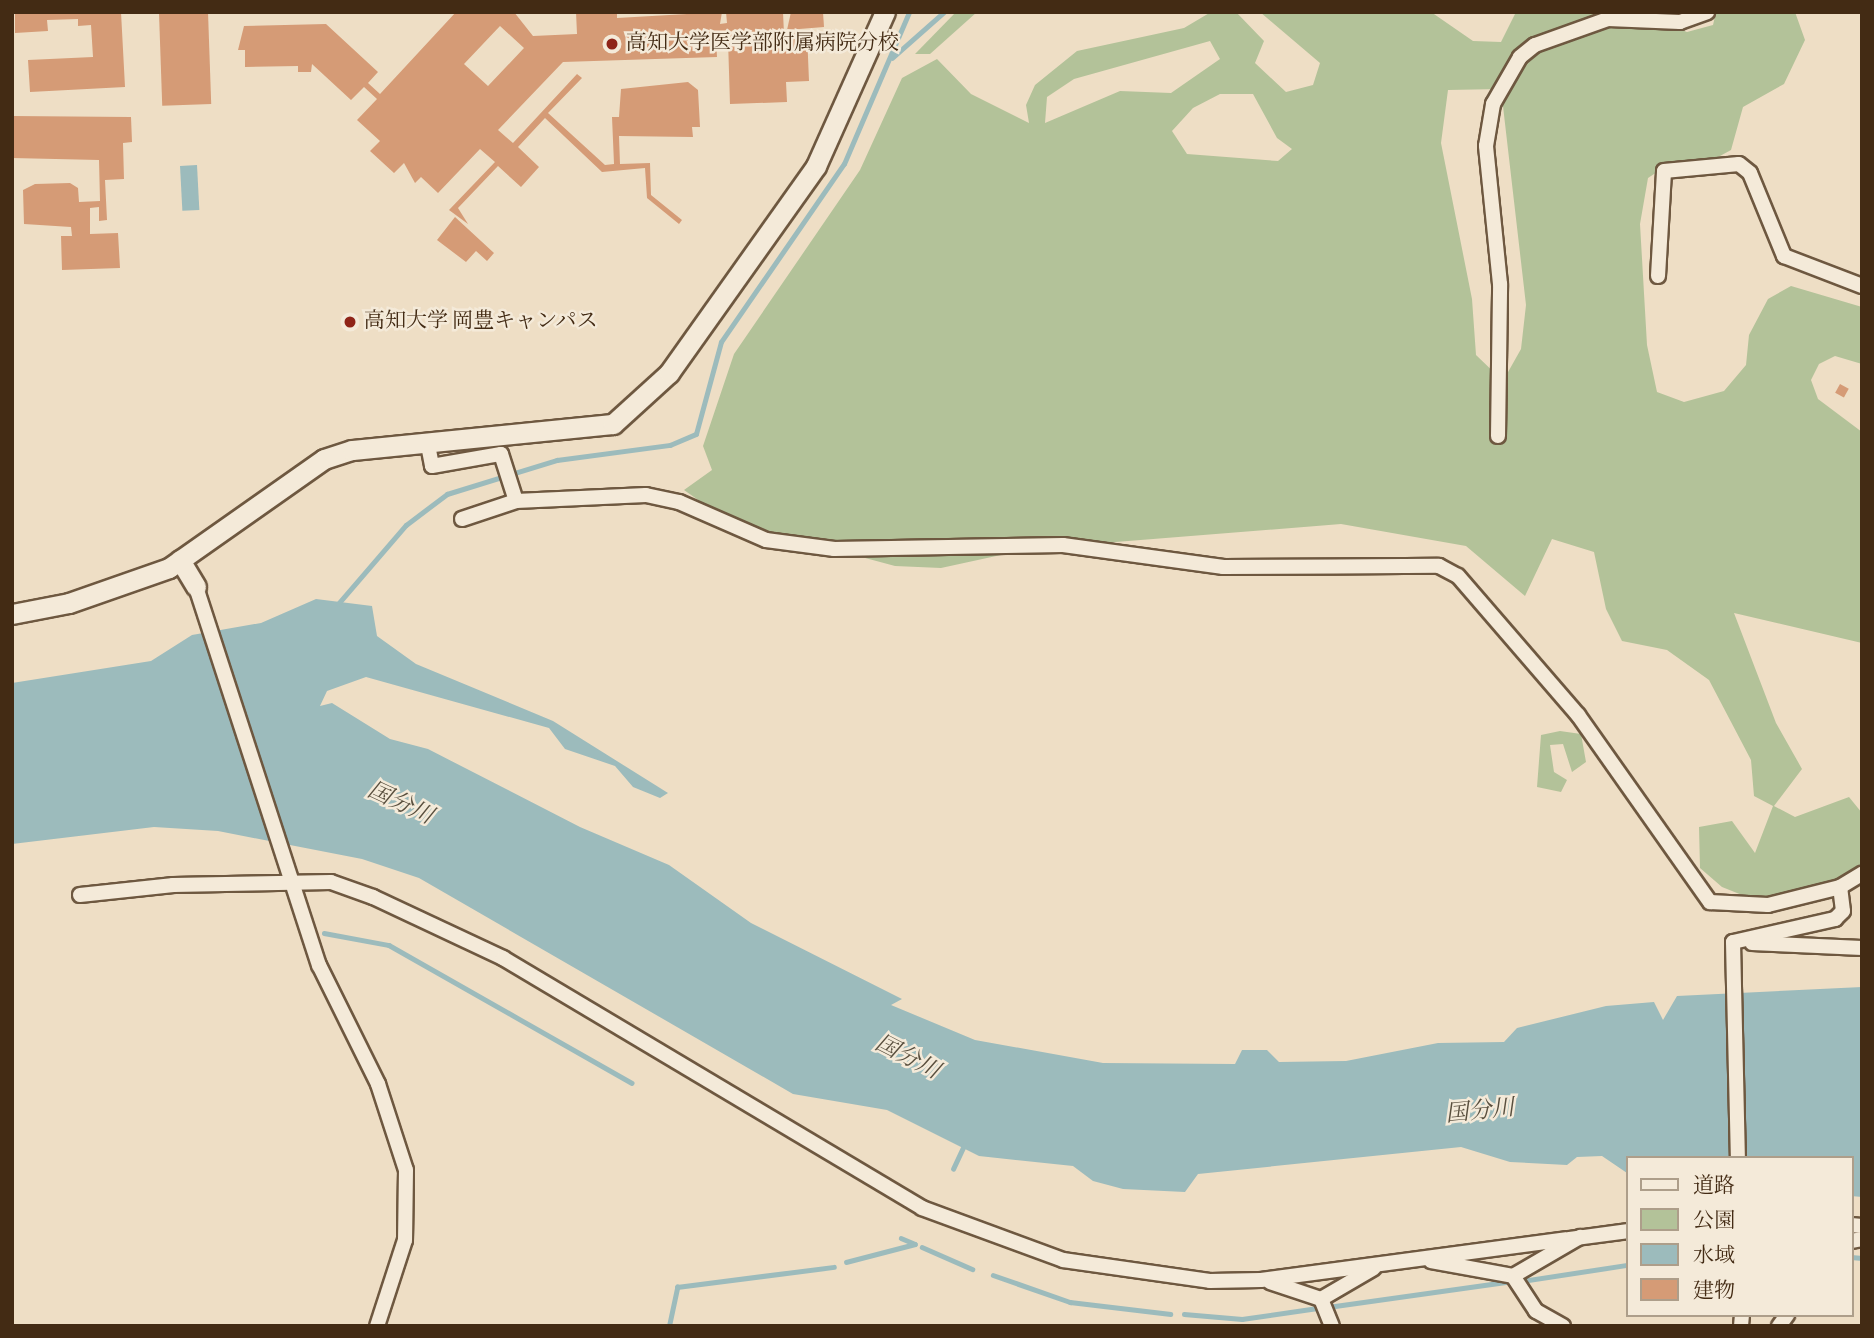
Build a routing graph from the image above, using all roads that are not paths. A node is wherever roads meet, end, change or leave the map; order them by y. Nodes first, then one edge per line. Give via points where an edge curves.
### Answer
1 (885, 12) edge
2 (1707, 12) edge
3 (1658, 276) dead end
4 (1862, 286) edge
5 (1498, 436) dead end
6 (428, 445) junction
7 (514, 495) junction
8 (462, 519) dead end
9 (180, 560) junction
10 (196, 587) joint
11 (12, 614) edge
12 (1862, 874) edge
13 (295, 880) junction
14 (1840, 887) junction
15 (80, 895) dead end
16 (1733, 947) junction
17 (1862, 948) edge
18 (1738, 1156) edge
19 (1626, 1230) edge
20 (1581, 1236) junction
21 (1419, 1259) junction
22 (1381, 1264) junction
23 (1513, 1276) junction
24 (1261, 1280) junction
25 (1321, 1299) junction
26 (377, 1326) edge
27 (1332, 1326) edge
28 (1563, 1326) edge

1 - 6 street via 816,166 642,403 613,424
2 - 5 street via 1680,22 1608,19 1535,45 1520,58 1493,104 1486,146 1500,284
3 - 4 street via 1664,171 1739,164 1750,173 1784,256
6 - 7 street via 432,466 501,454
6 - 9 street via 352,450 324,460
7 - 8 street
7 - 14 street via 646,495 679,502 766,540 834,549 1063,545 1223,567 1439,566 1458,576 1570,704 1710,902 1745,908
9 - 10 street
9 - 11 street via 119,588
10 - 13 street
12 - 14 street
13 - 15 street via 173,885
13 - 24 street via 331,882 440,925 891,1190 987,1235 1063,1260 1168,1277
13 - 26 street via 319,965 376,1078 406,1170 405,1240
14 - 16 street via 1843,911 1835,919
16 - 17 street
16 - 18 street
19 - 20 street
20 - 21 street
20 - 23 street
21 - 22 street
21 - 23 street
22 - 24 street
22 - 25 street
23 - 28 street via 1536,1311
24 - 25 street
25 - 27 street

